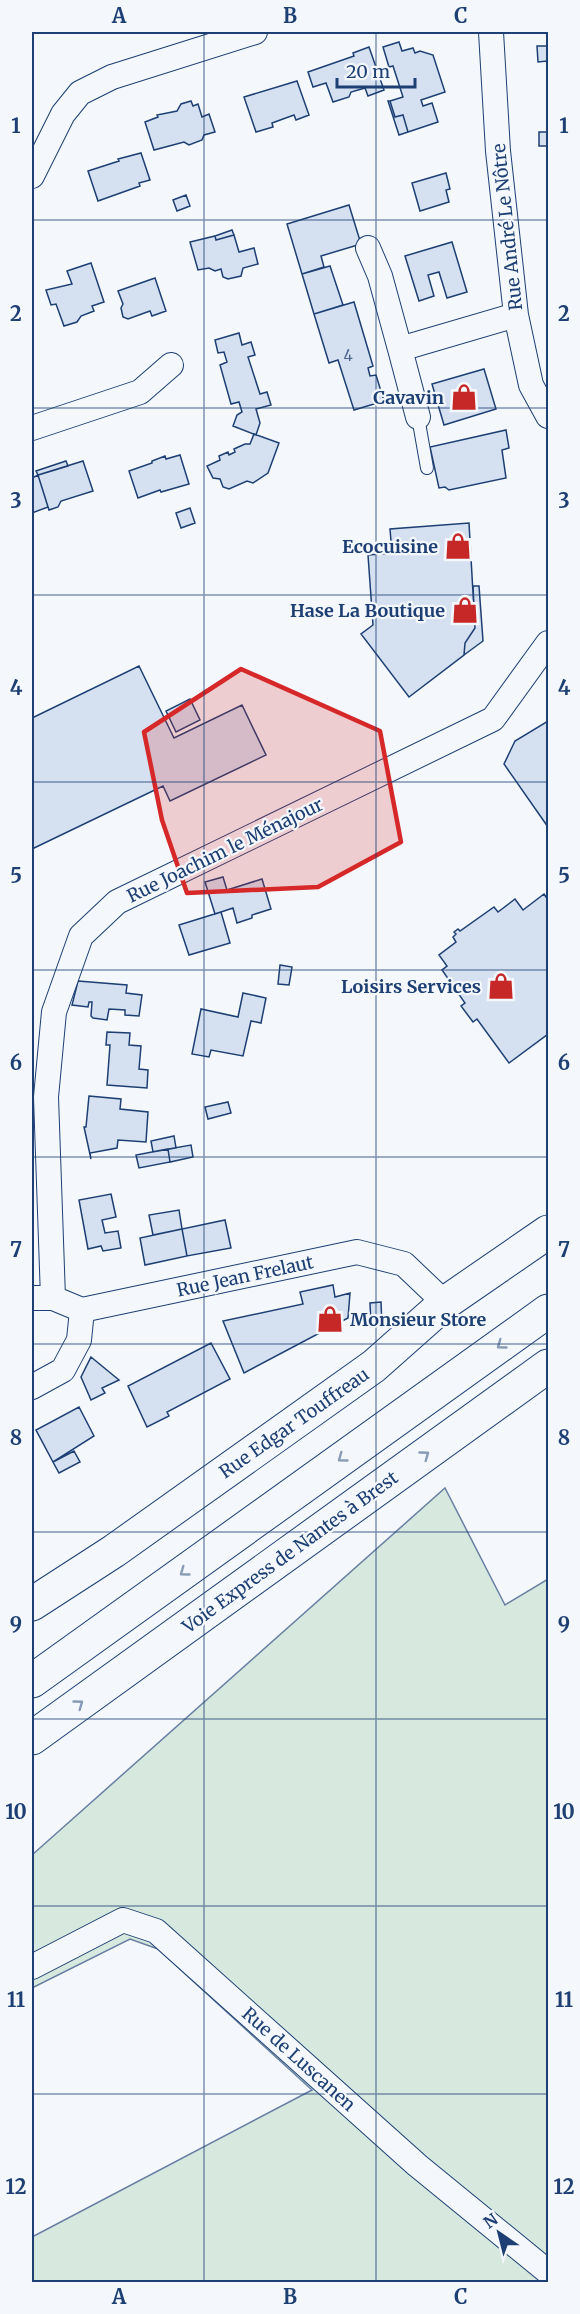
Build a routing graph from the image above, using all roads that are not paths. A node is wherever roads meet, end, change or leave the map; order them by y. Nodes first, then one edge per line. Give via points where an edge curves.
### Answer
1 (254, 32) edge
2 (491, 32) edge
3 (32, 176) edge
4 (368, 248) dead end
5 (516, 315) junction
6 (400, 349) junction
7 (171, 365) dead end
8 (549, 416) edge
9 (418, 417) joint
10 (32, 428) edge
11 (427, 468) dead end
12 (549, 643) edge
13 (39, 1096) edge
14 (549, 1233) edge
15 (42, 1298) edge
16 (445, 1304) junction
17 (82, 1310) junction
18 (549, 1311) edge
19 (549, 1366) edge
20 (32, 1387) edge
21 (32, 1604) edge
22 (32, 1681) edge
23 (32, 1738) edge
24 (32, 1967) edge
25 (549, 2272) edge

1 - 3 street via 112,77 80,93 63,114
2 - 5 street, Rue André Le Nôtre via 498,151
4 - 6 street
5 - 6 street
5 - 8 street, Rue André Le Nôtre via 531,385
6 - 9 street
7 - 10 street via 140,392
9 - 11 lane
12 - 13 street, Rue Joachim le Ménajour via 493,719 117,902 81,936 54,1012
13 - 15 street, Rue Joachim le Ménajour
14 - 16 main road, Rue Edgar Touffreau
15 - 17 street
16 - 17 street, Rue Jean Frelaut via 404,1264 357,1252
16 - 21 main road, Rue Edgar Touffreau via 374,1366 114,1551
17 - 20 street via 79,1340 63,1370
18 -> 22 main road
23 -> 19 main road, Voie Express de Nantes à Brest
24 - 25 street, Rue de Luscanen via 123,1920 156,1931 417,2165

